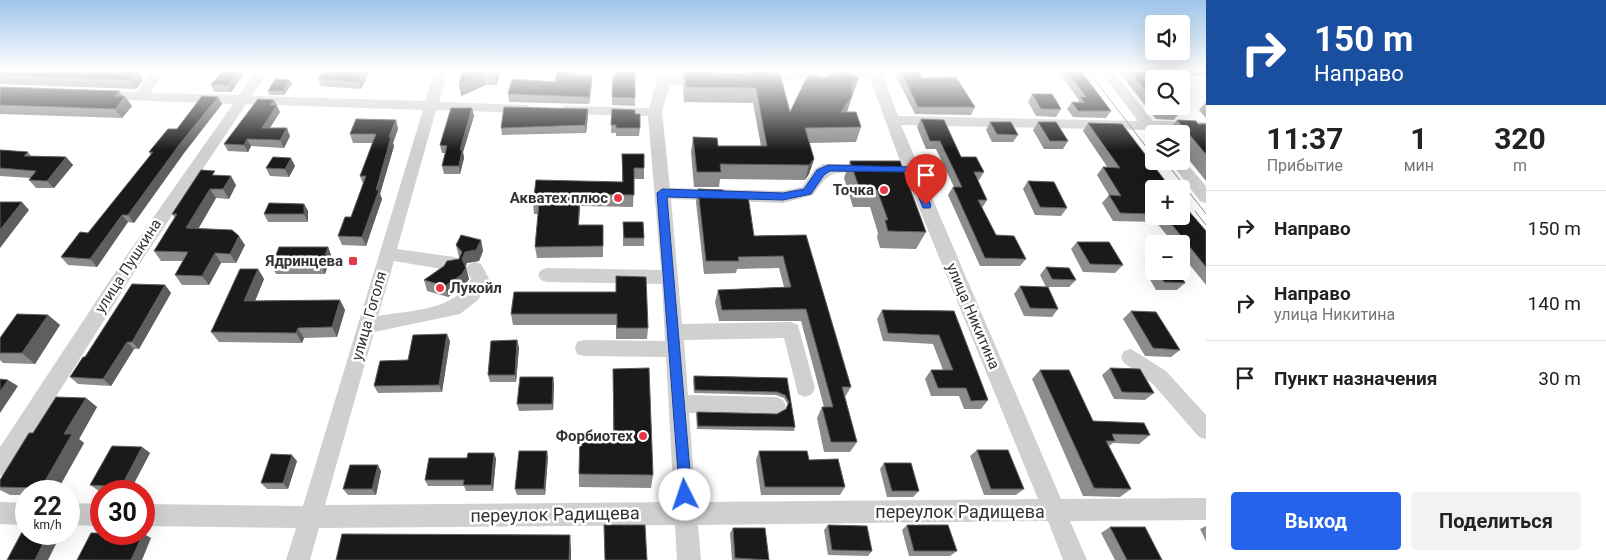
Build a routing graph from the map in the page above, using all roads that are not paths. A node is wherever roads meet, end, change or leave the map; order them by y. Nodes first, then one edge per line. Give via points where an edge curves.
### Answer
1 (145, 97) edge
2 (244, 97) edge
3 (434, 97) edge
4 (659, 97) edge
5 (883, 97) edge
6 (1126, 97) edge
7 (242, 100) junction
8 (431, 107) junction
9 (1110, 110) edge
10 (655, 112) junction
11 (892, 120) junction
12 (1121, 125) junction
13 (1148, 125) edge
14 (1206, 127) edge
15 (1190, 128) edge
16 (1145, 129) edge
17 (1133, 141) edge
18 (911, 169) junction
19 (1185, 170) edge
20 (662, 193) junction
21 (1204, 193) edge
22 (388, 254) junction
23 (454, 264) edge
24 (475, 269) dead end
25 (547, 275) dead end
26 (670, 277) junction
27 (366, 326) junction
28 (674, 341) junction
29 (584, 348) dead end
30 (1131, 357) dead end
31 (805, 388) dead end
32 (679, 404) junction
33 (776, 406) dead end
34 (1206, 430) edge
35 (0, 466) edge
36 (1206, 509) edge
37 (1055, 510) junction
38 (0, 513) edge
39 (686, 513) junction
40 (15, 514) edge
41 (155, 515) edge
42 (310, 517) junction
43 (298, 560) edge
44 (689, 560) edge
45 (1075, 560) edge

1 - 7 street
2 - 7 street, улица Пушкина
3 - 8 street, улица Гоголя
4 - 10 street
5 - 11 street, улица Никитина
6 - 13 street
7 - 8 street
7 - 35 street, улица Пушкина via 113,287
8 - 10 street
8 - 22 street, улица Гоголя
9 - 12 street
10 - 20 street
11 - 12 street
11 - 18 street, улица Никитина
12 - 16 street
12 - 17 street
14 - 15 street
18 - 20 street via 828,168 820,173 807,191 783,197
18 - 37 street, улица Никитина
19 - 21 street
20 - 26 street
22 - 23 street
22 - 27 street, улица Гоголя
24 - 27 street via 480,279 472,296 454,309
25 - 26 street
26 - 28 street
27 - 42 street, улица Гоголя
28 - 29 street
28 - 31 street via 791,330
28 - 32 street
30 - 34 street via 1158,377
32 - 33 street
32 - 39 street
36 - 37 street, переулок Радищева
37 - 39 street, переулок Радищева
37 - 45 street, улица Никитина
38 - 40 street
39 - 42 street, переулок Радищева
39 - 44 street
41 - 42 street, переулок Радищева
42 - 43 street, улица Гоголя

